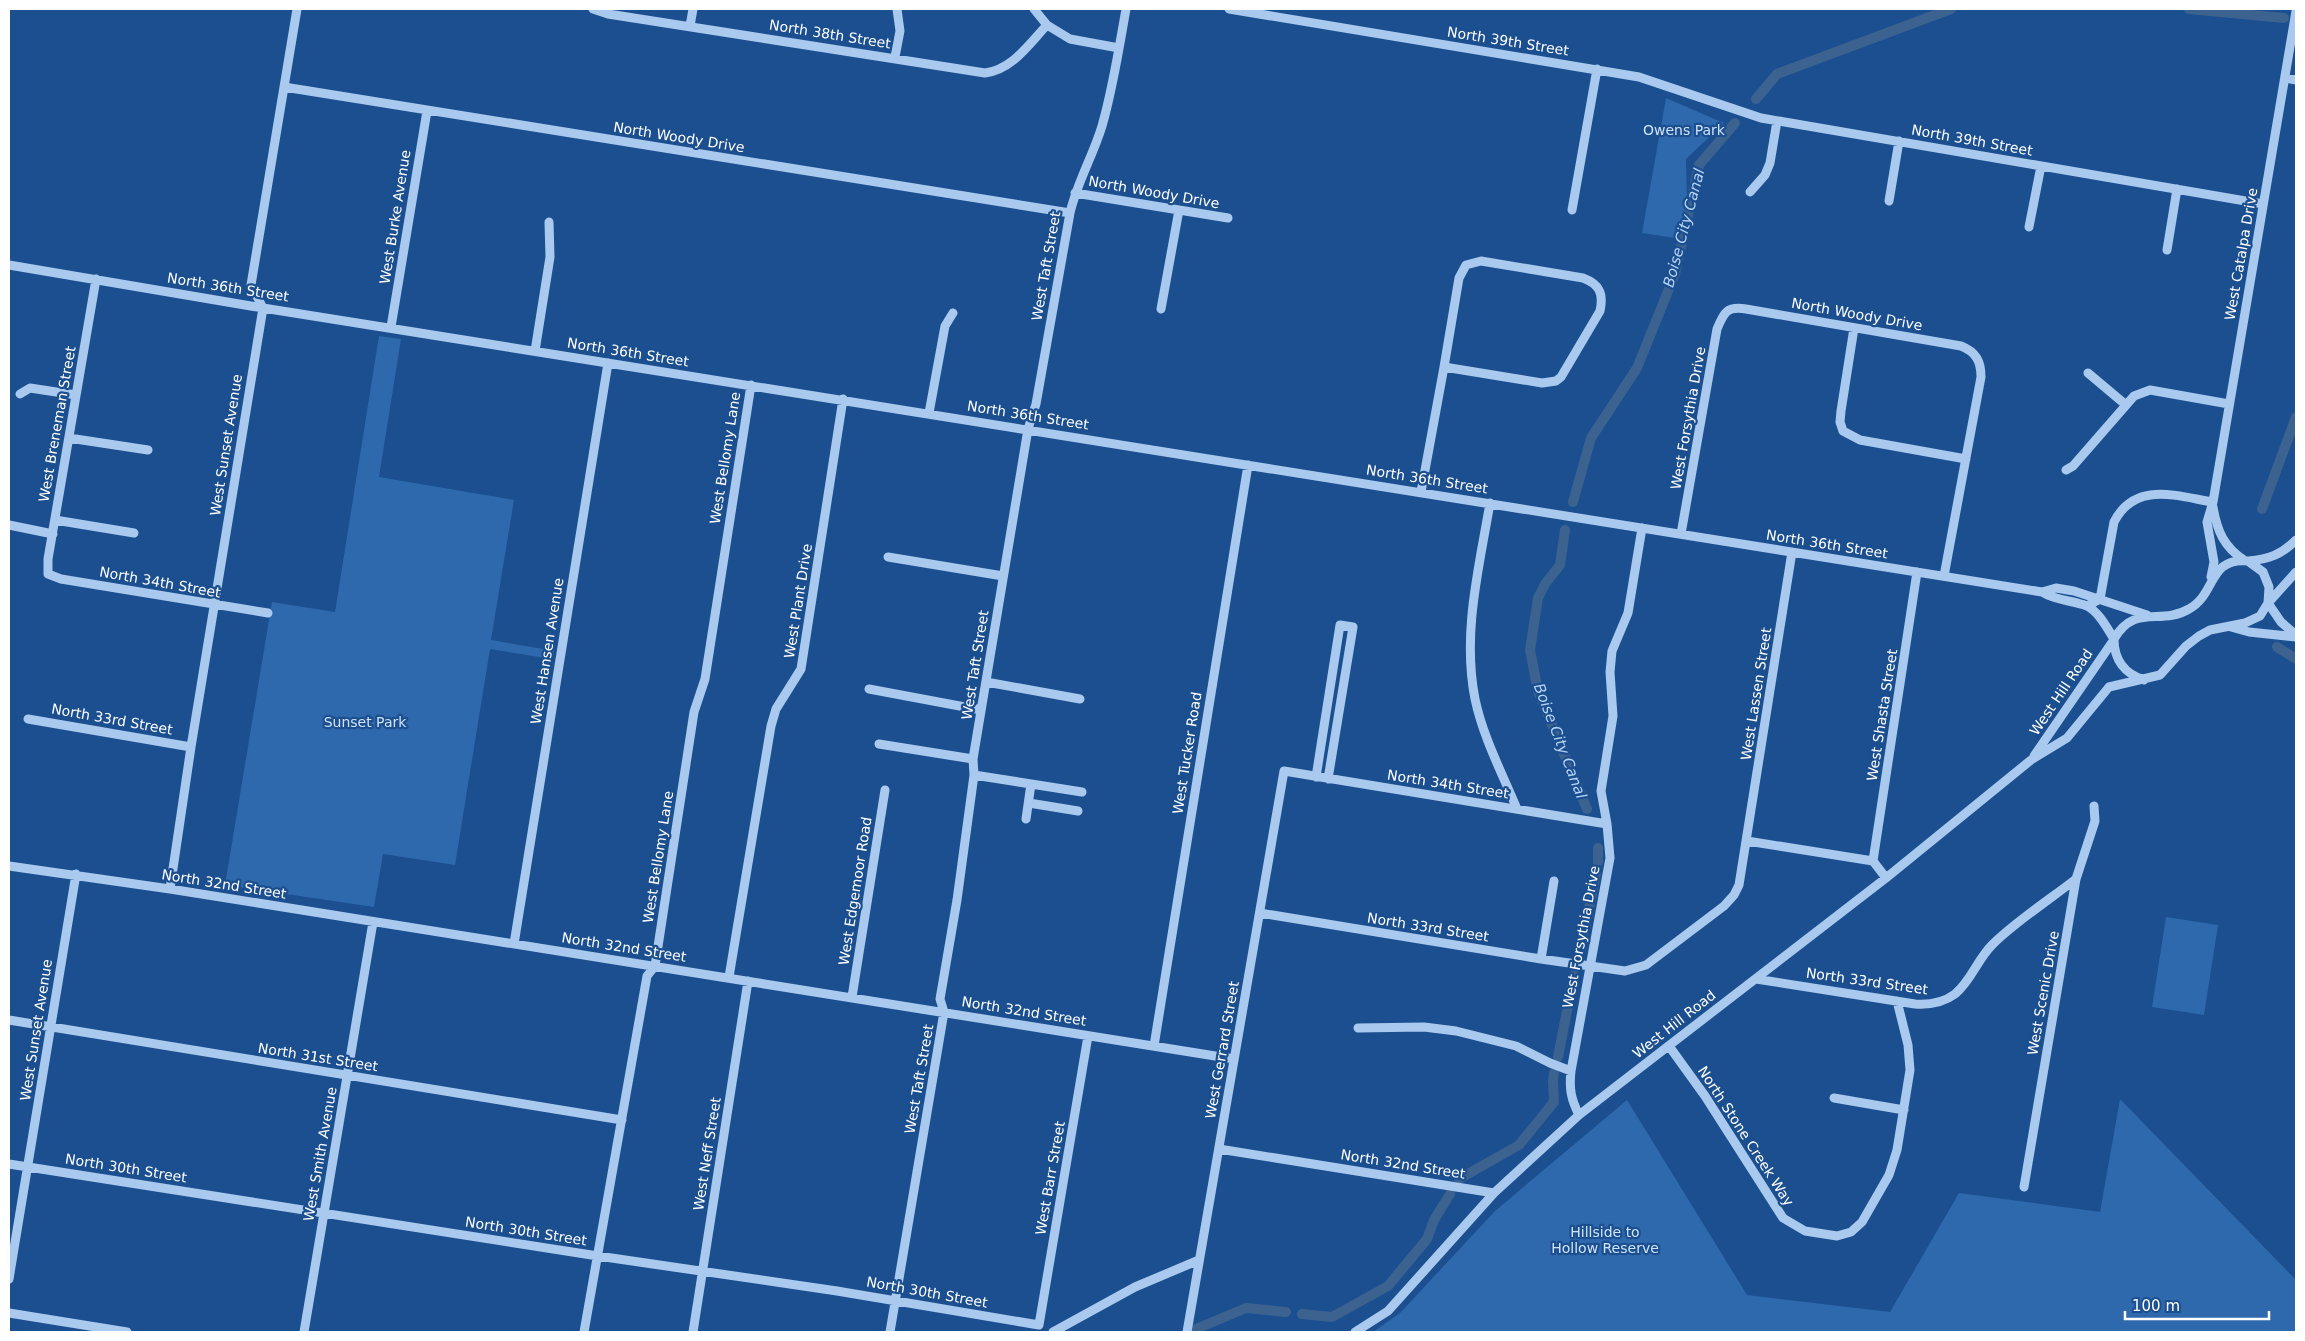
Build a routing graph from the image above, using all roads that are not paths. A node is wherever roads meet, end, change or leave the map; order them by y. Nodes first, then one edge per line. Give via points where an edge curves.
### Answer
1 (297, 9) edge
2 (592, 9) edge
3 (693, 9) edge
4 (897, 9) edge
5 (1034, 9) edge
6 (1126, 9) edge
7 (1229, 9) edge
8 (2296, 11) edge
9 (1046, 25) junction
10 (690, 26) junction
11 (1119, 48) junction
12 (894, 57) junction
13 (1597, 69) junction
14 (2285, 78) junction
15 (2296, 80) edge
16 (284, 87) junction
17 (427, 111) junction
18 (1777, 121) junction
19 (1899, 141) junction
20 (2041, 166) junction
21 (2177, 189) junction
22 (1075, 192) junction
23 (1750, 192) dead end
24 (1888, 201) dead end
25 (2263, 204) junction
26 (1178, 210) junction
27 (1572, 210) dead end
28 (1070, 213) junction
29 (1228, 218) dead end
30 (549, 222) dead end
31 (2029, 227) dead end
32 (2167, 250) dead end
33 (9, 265) edge
34 (96, 279) junction
35 (262, 308) junction
36 (1161, 309) dead end
37 (1728, 309) joint
38 (953, 313) dead end
39 (391, 327) junction
40 (1854, 328) junction
41 (535, 351) junction
42 (608, 362) junction
43 (1444, 367) junction
44 (2088, 372) dead end
45 (751, 384) junction
46 (20, 394) dead end
47 (76, 395) junction
48 (843, 399) junction
49 (2229, 404) junction
50 (2126, 405) junction
51 (929, 413) junction
52 (1028, 429) junction
53 (69, 438) junction
54 (148, 450) dead end
55 (1966, 459) junction
56 (1248, 464) junction
57 (2066, 470) dead end
58 (1422, 492) junction
59 (2213, 502) junction
60 (1490, 503) junction
61 (55, 520) junction
62 (9, 525) edge
63 (1642, 528) junction
64 (134, 533) dead end
65 (53, 534) junction
66 (1681, 534) junction
67 (2296, 540) edge
68 (1792, 552) junction
69 (888, 557) dead end
70 (2246, 561) junction
71 (1917, 572) junction
72 (2296, 572) edge
73 (48, 574) joint
74 (1003, 576) junction
75 (1944, 576) junction
76 (2210, 582) junction
77 (2042, 592) junction
78 (2100, 599) junction
79 (2269, 602) junction
80 (214, 605) junction
81 (2087, 606) junction
82 (268, 613) dead end
83 (2150, 616) junction
84 (2228, 627) junction
85 (2296, 636) edge
86 (2113, 640) junction
87 (2144, 680) junction
88 (986, 682) junction
89 (869, 689) dead end
90 (1080, 698) dead end
91 (981, 710) junction
92 (28, 719) dead end
93 (879, 744) dead end
94 (191, 747) junction
95 (973, 759) junction
96 (2031, 760) junction
97 (1284, 772) joint
98 (974, 775) junction
99 (1316, 777) junction
100 (1328, 779) junction
101 (1031, 784) junction
102 (885, 790) dead end
103 (1082, 792) dead end
104 (1028, 803) junction
105 (2094, 806) dead end
106 (1516, 809) junction
107 (1078, 811) dead end
108 (1026, 819) dead end
109 (1608, 824) junction
110 (1747, 841) junction
111 (1873, 861) junction
112 (9, 866) edge
113 (76, 874) junction
114 (1886, 878) junction
115 (2076, 879) junction
116 (1554, 881) dead end
117 (170, 889) junction
118 (1260, 914) junction
119 (373, 922) junction
120 (514, 944) junction
121 (1541, 959) junction
122 (655, 966) junction
123 (1591, 966) junction
124 (729, 977) junction
125 (1756, 978) junction
126 (748, 981) junction
127 (852, 997) junction
128 (1897, 1001) junction
129 (944, 1012) junction
130 (9, 1020) edge
131 (50, 1027) junction
132 (1358, 1028) dead end
133 (1088, 1036) junction
134 (1154, 1046) junction
135 (1669, 1046) junction
136 (1234, 1059) junction
137 (1571, 1071) junction
138 (347, 1075) junction
139 (1834, 1098) dead end
140 (1904, 1110) junction
141 (1579, 1115) junction
142 (622, 1120) junction
143 (1219, 1149) junction
144 (9, 1164) edge
145 (27, 1167) junction
146 (2024, 1187) dead end
147 (1494, 1193) junction
148 (324, 1213) junction
149 (598, 1256) junction
150 (1199, 1260) junction
151 (703, 1270) junction
152 (9, 1279) edge
153 (895, 1301) junction
154 (9, 1313) edge
155 (1041, 1329) edge
156 (127, 1332) edge
157 (304, 1332) edge
158 (584, 1332) edge
159 (692, 1332) edge
160 (890, 1332) edge
161 (1053, 1332) edge
162 (1187, 1332) edge
163 (1355, 1332) edge

1 - 16 street
2 - 10 street, North 38th Street
3 - 10 street
4 - 12 street via 900,31
5 - 9 street
6 - 11 street, West Taft Street
7 - 13 street, North 39th Street
8 - 14 street, West Catalpa Drive
9 - 11 street via 1070,39
9 - 12 street, North 38th Street via 1013,61 995,72
10 - 12 street, North 38th Street
11 - 22 street, West Taft Street via 1101,128
13 - 18 street, North 39th Street via 1648,79
13 - 27 street
14 - 15 street
14 - 25 street, West Catalpa Drive
16 - 17 street, North Woody Drive
16 - 35 street via 251,285
17 - 28 street, North Woody Drive
17 - 39 street, West Burke Avenue
18 - 19 street, North 39th Street
18 - 23 street via 1770,163 1765,176
19 - 20 street, North 39th Street
19 - 24 street, North 39th Street
20 - 21 street, North 39th Street
20 - 31 street, North 39th Street
21 - 25 street, North 39th Street
21 - 32 street
22 - 26 street, North Woody Drive
22 - 28 street, West Taft Street
25 - 49 street, West Catalpa Drive
26 - 29 street, North Woody Drive
26 - 36 street
28 - 52 street, West Taft Street via 1036,404
30 - 41 street via 550,257
33 - 34 street, North 36th Street
34 - 35 street, North 36th Street
34 - 47 street, West Breneman Street
35 - 39 street, North 36th Street
35 - 80 street, West Sunset Avenue
37 - 40 street, North Woody Drive via 1736,307
37 - 66 street, West Forsythia Drive via 1717,329
38 - 51 street via 945,326
39 - 41 street, North 36th Street
40 - 55 street via 1841,411 1843,431 1860,440
40 - 55 street, North Woody Drive via 1962,346 1977,356 1981,377
41 - 42 street, North 36th Street
42 - 45 street, North 36th Street
42 - 120 street, West Hansen Avenue
43 - 43 street via 1459,278 1466,265 1481,261 1583,278 1594,282 1600,290 1600,311 1566,370 1556,381 1542,383
43 - 58 street
44 - 50 street
45 - 48 street, North 36th Street
45 - 122 street, West Bellomy Lane via 704,679 694,712
46 - 47 street via 30,388
47 - 53 street, West Breneman Street
48 - 51 street, North 36th Street
48 - 124 street, West Plant Drive via 801,669 776,710 771,726
49 - 50 street via 2150,390 2134,396
49 - 59 street, West Catalpa Drive
50 - 57 street
51 - 52 street, North 36th Street
52 - 56 street, North 36th Street
52 - 74 street, West Taft Street
53 - 54 street
53 - 61 street, West Breneman Street
55 - 75 street
56 - 58 street, North 36th Street
56 - 134 street, West Tucker Road
58 - 60 street, North 36th Street
59 - 70 street, West Catalpa Drive via 2216,522 2225,544
59 - 76 street, West Catalpa Drive via 2207,522 2214,562
59 - 78 street via 2151,494 2128,503 2114,522
60 - 63 street, North 36th Street
60 - 106 street via 1472,604 1470,655 1484,730
61 - 64 street
61 - 65 street, West Breneman Street
62 - 65 street
63 - 66 street, North 36th Street
63 - 109 street, West Forsythia Drive via 1628,613 1612,651 1613,716 1601,791
65 - 73 street, West Breneman Street
66 - 68 street, North 36th Street
67 - 70 street via 2274,557
68 - 71 street, North 36th Street
68 - 110 street, West Lassen Street
69 - 74 street
70 - 76 street via 2224,565
70 - 79 street, West Catalpa Drive via 2259,567 2267,578
71 - 75 street, North 36th Street
71 - 111 street, West Shasta Street
72 - 79 street
73 - 80 street, North 34th Street via 61,579
74 - 88 street, West Taft Street
75 - 77 street, North 36th Street
76 - 83 street via 2190,609 2177,614
77 - 78 street, North 36th Street via 2056,588
77 - 81 street, North 36th Street via 2053,599
78 - 81 street
78 - 83 street, North 36th Street
79 - 84 street, West Hill Road via 2260,616
79 - 85 street via 2281,622
80 - 82 street, North 34th Street
80 - 94 street, West Sunset Avenue
81 - 86 street via 2098,615
83 - 86 street, West Hill Road via 2125,624
84 - 85 street
84 - 87 street, West Hill Road via 2199,636 2160,675
86 - 87 street via 2123,668
86 - 96 street, West Hill Road
87 - 96 street, West Hill Road via 2109,687 2066,738
88 - 90 street
88 - 91 street, West Taft Street
89 - 91 street
91 - 95 street, West Taft Street
92 - 94 street, North 33rd Street
93 - 95 street
94 - 117 street, West Sunset Avenue
95 - 98 street, West Taft Street
96 - 114 street, West Hill Road
97 - 99 street, North 34th Street
97 - 118 street, West Gerrard Street
98 - 101 street
98 - 129 street, West Taft Street via 958,900 940,999
99 - 100 street, North 34th Street
99 - 100 street via 1340,626 1353,628
100 - 106 street, North 34th Street
101 - 103 street
101 - 104 street
102 - 127 street, West Edgemoor Road
104 - 107 street
104 - 108 street
105 - 115 street, West Scenic Drive via 2095,821
106 - 109 street, North 34th Street
109 - 123 street, West Forsythia Drive via 1608,872
110 - 111 street
110 - 123 street, West Lassen Street via 1739,885 1724,906 1646,965 1625,971
111 - 114 street
112 - 113 street, North 32nd Street
113 - 117 street, North 32nd Street
113 - 131 street, West Sunset Avenue
114 - 125 street, West Hill Road
115 - 128 street, North 33rd Street via 1992,945 1955,994 1930,1005
115 - 146 street, West Scenic Drive
116 - 121 street
117 - 119 street, North 32nd Street
118 - 121 street, North 33rd Street
118 - 136 street, West Gerrard Street
119 - 120 street, North 32nd Street
119 - 138 street, West Smith Avenue
120 - 122 street, North 32nd Street
121 - 123 street, North 33rd Street
122 - 124 street, North 32nd Street
122 - 142 street, West Bellomy Lane via 647,976
123 - 137 street, West Forsythia Drive via 1584,988
124 - 126 street, North 32nd Street
125 - 128 street, North 33rd Street
125 - 135 street, West Hill Road
126 - 127 street, North 32nd Street
126 - 151 street, West Neff Street
127 - 129 street, North 32nd Street
128 - 140 street, North Stone Creek Way via 1908,1045 1910,1070
129 - 133 street, North 32nd Street
129 - 153 street, West Taft Street
130 - 131 street, North 31st Street
131 - 138 street, North 31st Street
131 - 145 street, West Sunset Avenue
132 - 137 street via 1424,1026 1456,1031 1516,1046
133 - 134 street, North 32nd Street
133 - 155 street, West Barr Street
134 - 136 street, North 32nd Street
135 - 140 street, North Stone Creek Way via 1784,1218 1805,1231 1837,1236 1852,1232 1862,1222 1889,1175
135 - 141 street, West Hill Road
136 - 143 street, West Gerrard Street
137 - 141 street, West Forsythia Drive via 1569,1088
138 - 142 street, North 31st Street
138 - 148 street, West Smith Avenue
139 - 140 street
141 - 147 street, West Hill Road
142 - 149 street, West Bellomy Lane
143 - 147 street, North 32nd Street
143 - 150 street, West Gerrard Street
144 - 145 street, North 30th Street
145 - 148 street, North 30th Street
145 - 152 street, West Sunset Avenue
147 - 163 street, West Hill Road via 1388,1311
148 - 149 street, North 30th Street
148 - 157 street, West Smith Avenue
149 - 151 street, North 30th Street
149 - 158 street, West Bellomy Lane
150 - 161 street via 1135,1287
150 - 162 street, West Gerrard Street
151 - 153 street, North 30th Street
151 - 159 street, West Neff Street
153 - 155 street, North 30th Street
153 - 160 street, West Taft Street
154 - 156 street

